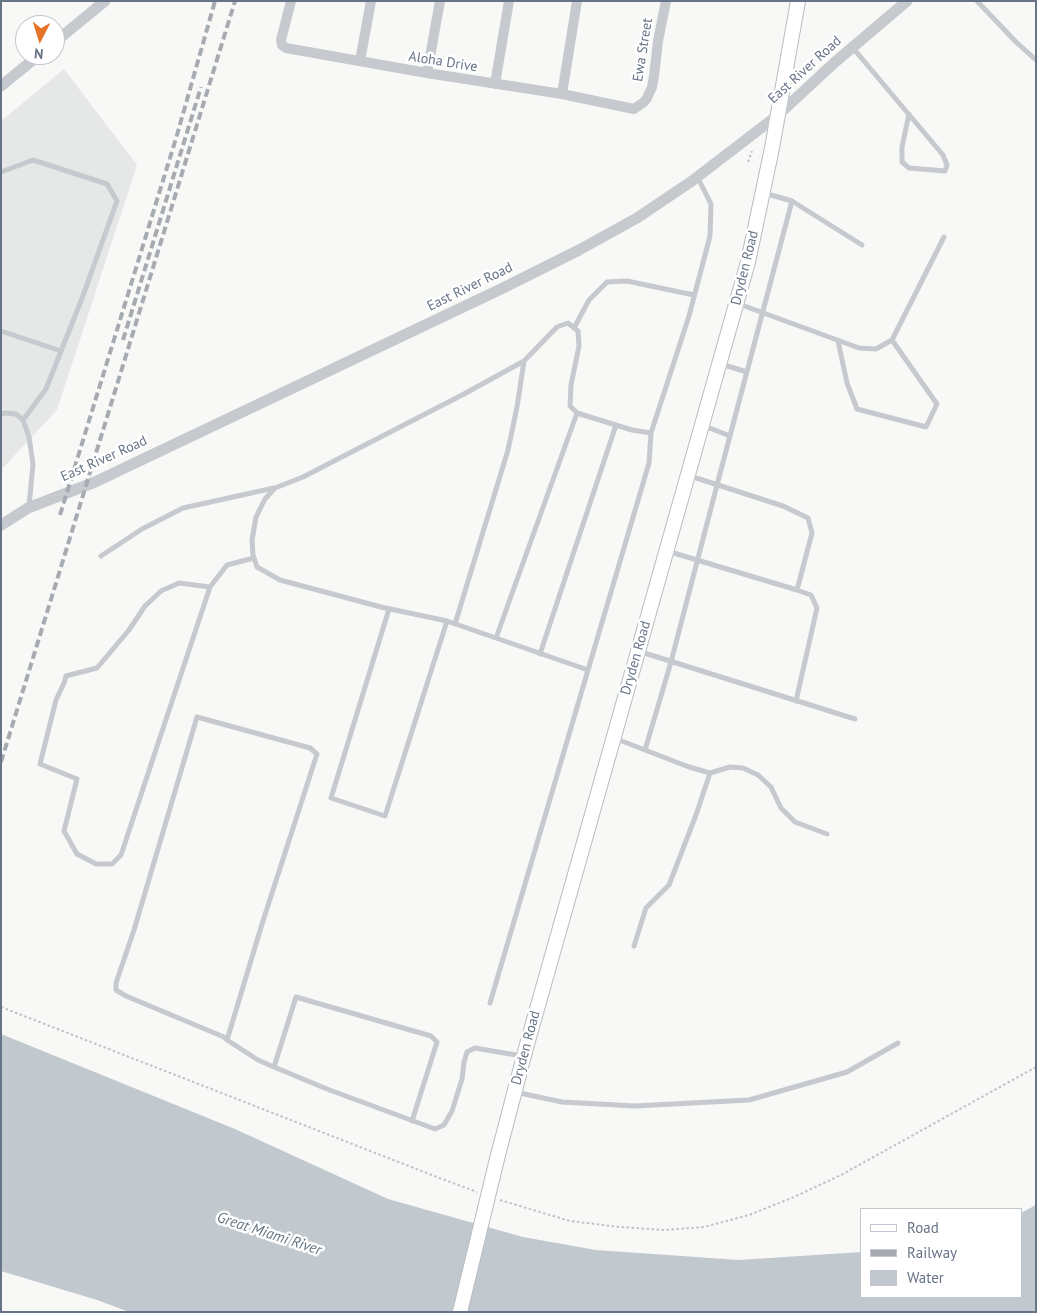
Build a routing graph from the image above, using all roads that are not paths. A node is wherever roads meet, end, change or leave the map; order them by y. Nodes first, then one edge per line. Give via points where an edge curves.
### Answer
1 (105, 1) edge
2 (291, 1) edge
3 (371, 1) edge
4 (440, 1) edge
5 (509, 1) edge
6 (577, 1) edge
7 (666, 1) edge
8 (798, 1) edge
9 (907, 1) edge
10 (977, 1) edge
11 (65, 34) edge
12 (852, 48) junction
13 (1036, 60) edge
14 (360, 61) junction
15 (27, 65) edge
16 (427, 73) junction
17 (495, 84) junction
18 (1, 86) edge
19 (562, 94) junction
20 (644, 102) joint
21 (909, 114) junction
22 (778, 115) junction
23 (1, 172) edge
24 (698, 177) junction
25 (763, 193) junction
26 (792, 201) junction
27 (944, 236) dead end
28 (862, 245) dead end
29 (694, 295) junction
30 (736, 303) junction
31 (763, 312) junction
32 (574, 328) junction
33 (1, 331) edge
34 (838, 340) junction
35 (892, 340) junction
36 (61, 351) junction
37 (524, 361) junction
38 (719, 364) junction
39 (747, 372) junction
40 (577, 413) junction
41 (1, 414) edge
42 (23, 420) junction
43 (616, 425) junction
44 (702, 425) junction
45 (651, 433) junction
46 (730, 436) junction
47 (687, 476) junction
48 (717, 485) junction
49 (275, 488) junction
50 (28, 508) junction
51 (1, 525) edge
52 (666, 551) junction
53 (101, 556) dead end
54 (254, 558) junction
55 (698, 560) junction
56 (210, 587) junction
57 (797, 590) junction
58 (389, 609) junction
59 (447, 622) junction
60 (455, 624) junction
61 (496, 638) junction
62 (638, 651) junction
63 (540, 654) junction
64 (671, 662) junction
65 (588, 670) junction
66 (796, 701) junction
67 (855, 719) dead end
68 (613, 738) junction
69 (645, 750) junction
70 (710, 773) junction
71 (826, 834) dead end
72 (634, 946) dead end
73 (490, 1003) dead end
74 (227, 1040) junction
75 (898, 1043) dead end
76 (523, 1057) junction
77 (274, 1067) junction
78 (514, 1092) junction
79 (412, 1121) junction
80 (460, 1312) edge

1 - 11 street
2 - 14 street, Aloha Drive via 282,45
3 - 14 street
4 - 16 street
5 - 17 street
6 - 19 street
7 - 20 street, Ewa Street via 652,87
8 - 22 main road, Dryden Road
9 - 12 street, East River Road
10 - 13 lane
12 - 21 lane
12 - 22 street, East River Road
14 - 16 street, Aloha Drive
15 - 18 street
16 - 17 street, Aloha Drive
17 - 19 street, Aloha Drive
19 - 20 street, Aloha Drive via 634,109
21 - 21 lane via 943,155 947,165 945,171 909,168 902,162
22 - 24 street, East River Road
22 - 25 main road, Dryden Road
23 - 36 lane via 33,160 107,184 117,201
24 - 29 lane via 711,204 710,236
24 - 50 street, East River Road via 637,218 580,250 95,482
25 - 26 lane
25 - 30 main road, Dryden Road
26 - 28 lane
26 - 31 lane
27 - 35 lane
29 - 32 lane via 627,281 607,282 589,300
29 - 45 lane
30 - 31 lane
30 - 38 main road, Dryden Road
31 - 34 lane
31 - 39 lane
32 - 37 lane via 568,323 557,328
32 - 40 lane via 578,331 579,346 570,406
33 - 36 lane
34 - 35 lane via 876,350
34 - 35 lane via 847,383 858,409 926,427 938,404
36 - 42 lane via 46,388
37 - 49 lane via 303,477
37 - 60 lane via 508,450
38 - 39 lane
38 - 44 main road, Dryden Road
39 - 46 lane
40 - 43 lane
40 - 61 lane
41 - 42 lane via 16,414
42 - 50 lane via 33,464
43 - 45 lane
43 - 63 lane
44 - 46 lane
44 - 47 main road, Dryden Road
45 - 65 lane via 649,463
46 - 48 lane
47 - 48 lane
47 - 52 main road, Dryden Road
48 - 55 lane
48 - 57 lane via 783,506 808,518 812,534
49 - 53 lane via 183,508 142,529
49 - 54 lane via 256,517 252,540
50 - 51 street, East River Road
52 - 55 lane
52 - 62 main road, Dryden Road
54 - 56 lane via 226,565
54 - 58 lane via 257,567 280,580
55 - 57 lane
55 - 64 lane
56 - 56 lane via 121,855 112,864 96,864 78,854 64,831 77,779 40,764 56,700 66,676 97,668 145,606 161,591 179,584
57 - 66 lane via 811,595 816,608
58 - 59 lane
58 - 59 lane via 331,798 385,816
59 - 60 lane
60 - 61 lane
61 - 63 lane
62 - 64 lane
62 - 68 main road, Dryden Road
63 - 65 lane
64 - 66 lane
64 - 69 lane
65 - 73 lane
66 - 67 lane
68 - 69 lane
68 - 76 main road, Dryden Road
69 - 70 lane
70 - 71 lane via 730,767 743,768 758,775 771,787 781,808 795,822
70 - 72 lane via 669,885 646,908
74 - 74 lane via 317,754 310,748 197,717 116,990
74 - 77 lane
75 - 78 lane via 847,1072 749,1100 635,1106 562,1102
76 - 78 main road, Dryden Road
76 - 79 lane via 475,1048 466,1052 462,1079 452,1112 444,1125 435,1129
77 - 79 lane
77 - 79 lane via 296,997 431,1036 437,1042
78 - 80 main road, Dryden Road, bridge

